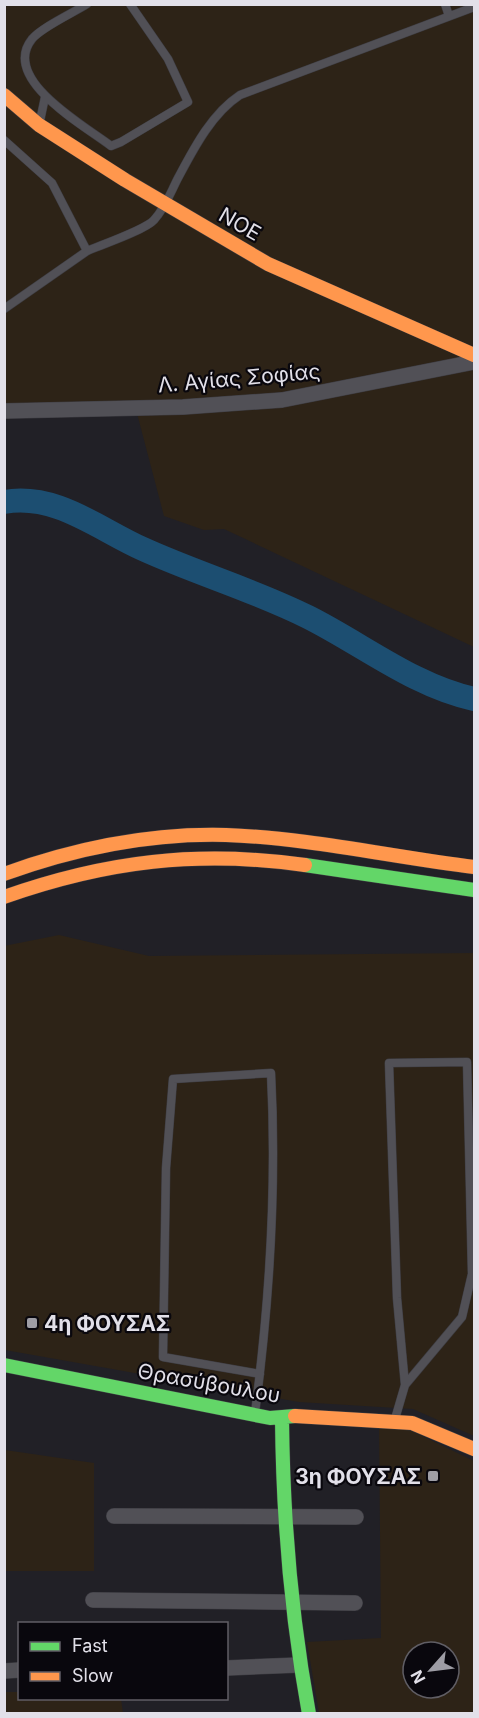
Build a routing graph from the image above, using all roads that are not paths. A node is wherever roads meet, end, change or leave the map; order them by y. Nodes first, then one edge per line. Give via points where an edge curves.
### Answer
1 (87, 4) edge
2 (130, 4) edge
3 (445, 4) edge
4 (474, 7) edge
5 (449, 16) junction
6 (4, 95) edge
7 (45, 97) junction
8 (39, 125) junction
9 (4, 140) edge
10 (166, 205) junction
11 (87, 251) junction
12 (4, 309) edge
13 (474, 355) edge
14 (474, 362) edge
15 (4, 411) edge
16 (474, 867) edge
17 (4, 874) edge
18 (474, 890) edge
19 (4, 897) edge
20 (4, 1365) edge
21 (260, 1374) junction
22 (405, 1385) junction
23 (255, 1414) junction
24 (282, 1419) junction
25 (394, 1420) junction
26 (474, 1449) edge
27 (114, 1516) dead end
28 (284, 1517) junction
29 (356, 1517) dead end
30 (93, 1600) dead end
31 (291, 1602) junction
32 (355, 1603) dead end
33 (299, 1665) junction
34 (228, 1668) edge
35 (309, 1713) edge

1 - 7 lane via 33,38 26,53 29,74
2 - 7 lane via 168,60 188,102 111,146
3 - 5 lane
4 - 5 lane
5 - 10 lane via 285,76 225,104
6 - 8 street, NOE
7 - 8 lane
8 - 10 street, NOE
9 - 11 lane via 52,183
10 - 11 lane via 152,222
10 - 13 street, NOE via 268,264
11 - 12 lane
14 - 15 street, Λ. Αγίας Σοφίας via 282,400 183,407
16 - 17 street via 257,837 211,835 118,843 72,852
18 - 19 street via 272,861 182,858 90,870
20 - 23 street, Θρασύβουλου
21 - 21 lane via 275,1179 271,1073 173,1079 166,1168 163,1357
21 - 23 lane
22 - 22 lane via 397,1298 389,1063 467,1062 472,1274 462,1317
22 - 25 lane
23 - 24 street, Θρασύβουλου
24 - 25 street, Θρασύβουλου via 300,1415
24 - 28 street
25 - 26 street, Θρασύβουλου via 412,1423
27 - 28 street
28 - 29 street
28 - 31 street
30 - 31 street
31 - 32 street
31 - 33 street
33 - 34 street
33 - 35 street

